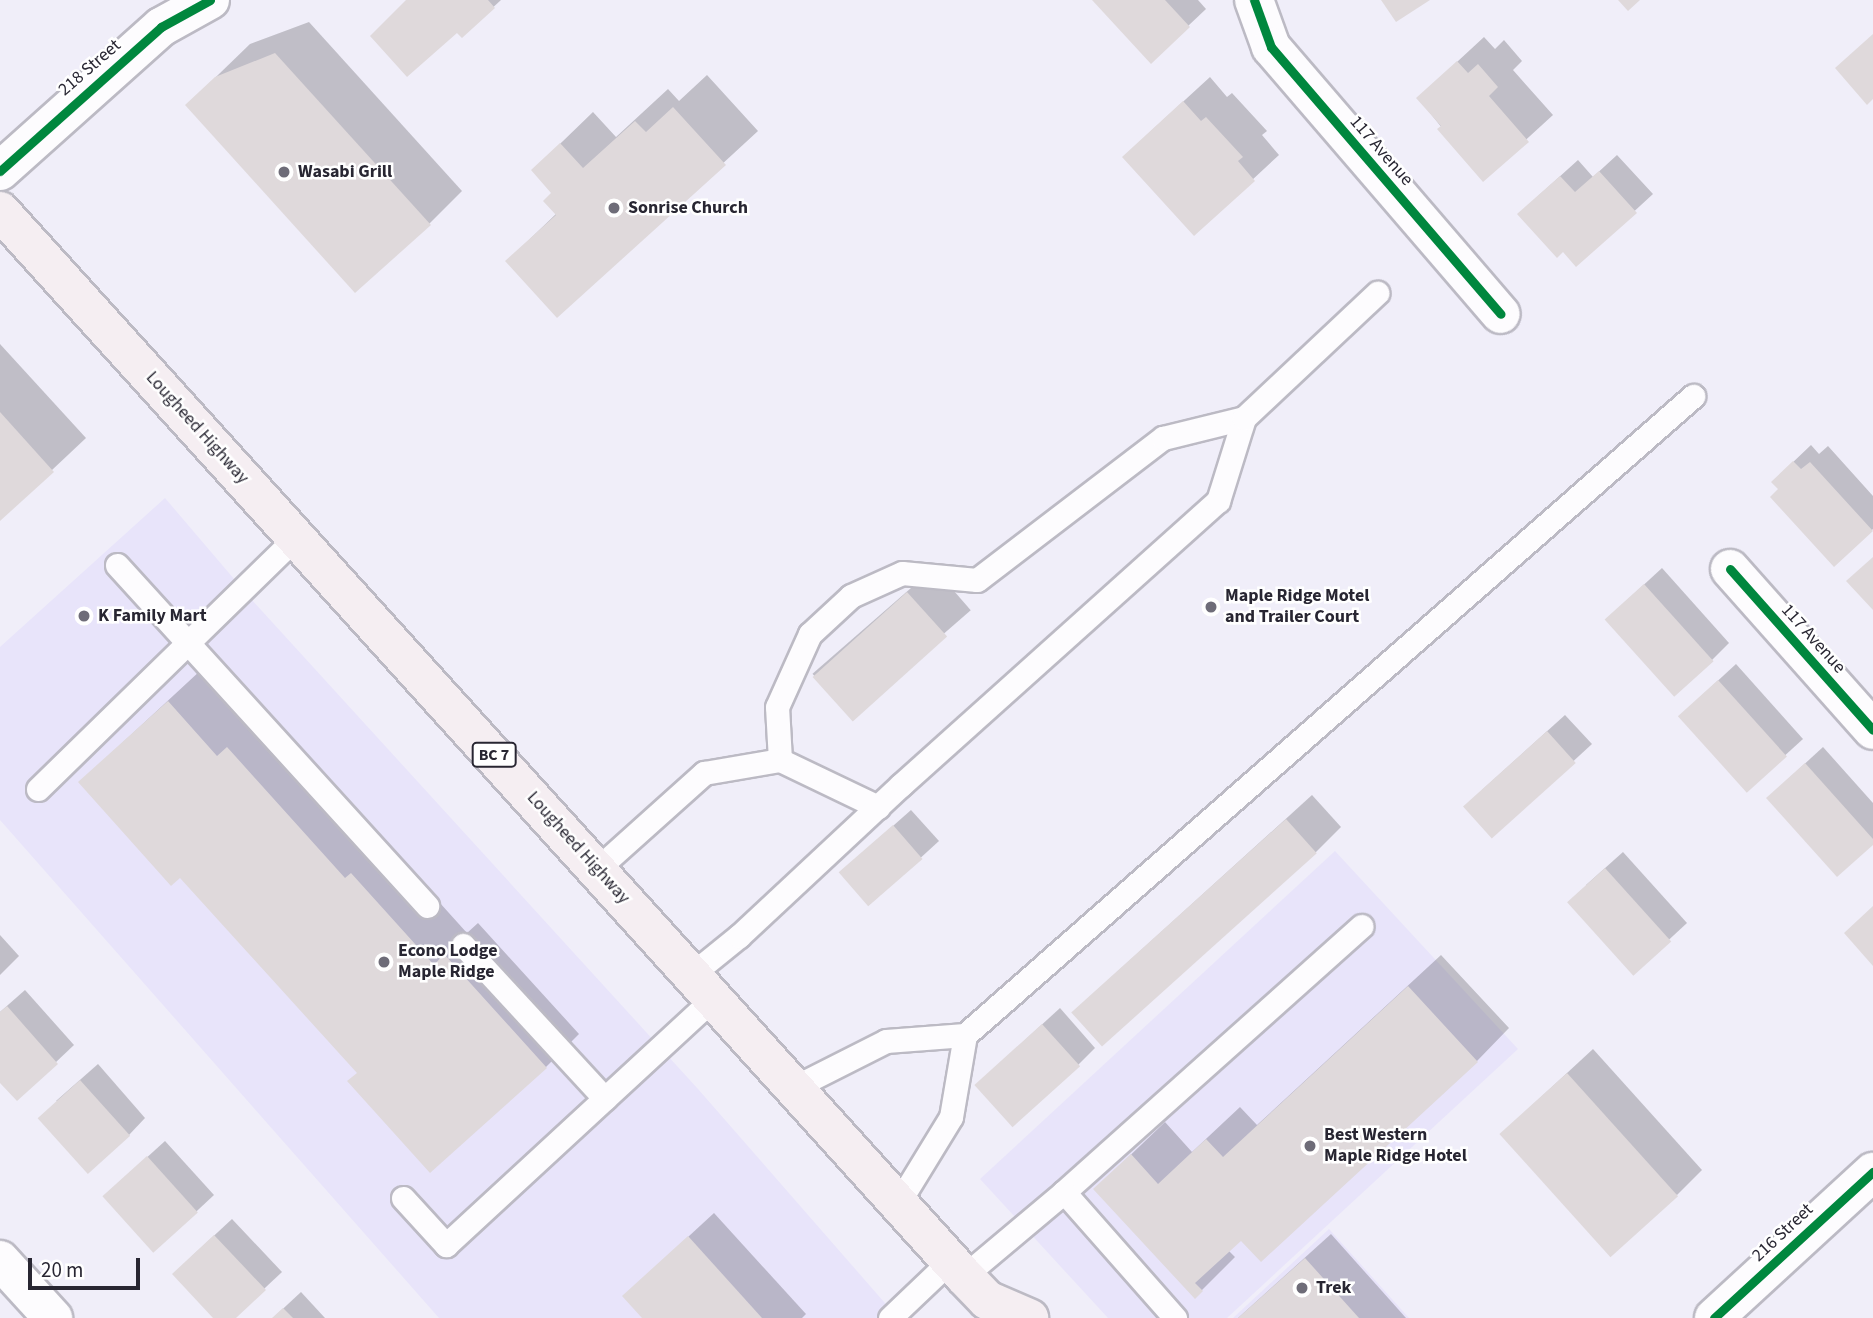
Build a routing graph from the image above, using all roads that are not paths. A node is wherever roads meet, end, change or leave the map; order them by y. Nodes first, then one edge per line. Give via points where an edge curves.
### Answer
1 (210, 0) edge
2 (1254, 0) edge
3 (0, 171) edge
4 (0, 211) edge
5 (1377, 293) dead end
6 (1501, 314) dead end
7 (1693, 396) dead end
8 (1244, 418) junction
9 (296, 537) junction
10 (117, 565) dead end
11 (1730, 569) dead end
12 (188, 643) junction
13 (1873, 730) edge
14 (780, 760) junction
15 (38, 789) dead end
16 (878, 807) junction
17 (597, 869) junction
18 (427, 906) dead end
19 (1362, 926) dead end
20 (463, 945) dead end
21 (703, 986) junction
22 (965, 1035) junction
23 (795, 1087) junction
24 (605, 1098) junction
25 (1873, 1172) edge
26 (1064, 1192) junction
27 (403, 1198) dead end
28 (900, 1202) junction
29 (0, 1260) edge
30 (973, 1288) edge
31 (53, 1318) edge
32 (890, 1318) edge
33 (1029, 1318) edge
34 (1175, 1318) edge
35 (1714, 1318) edge

1 - 3 street, 218 Street via 161,27
2 - 6 street, 117 Avenue via 1272,47
4 - 9 highway, Lougheed Highway / BC 7
5 - 8 lane
7 - 22 lane
8 - 14 lane via 1163,439 977,580 902,573 851,596 810,634 777,707
8 - 16 lane via 1218,501
9 - 12 lane
9 - 17 highway, Lougheed Highway / BC 7
10 - 12 lane
11 - 13 street, 117 Avenue
12 - 15 lane
12 - 18 lane
14 - 16 lane
14 - 17 lane via 704,773
16 - 21 lane via 738,936
17 - 21 highway, Lougheed Highway / BC 7
19 - 26 lane
20 - 24 lane
21 - 23 highway, Lougheed Highway / BC 7
21 - 24 lane
22 - 23 lane via 886,1041
22 - 28 lane via 951,1117
23 - 28 highway, Lougheed Highway / BC 7
24 - 27 lane via 446,1245
25 - 35 street, 216 Street
26 - 30 lane
26 - 34 lane
28 - 30 highway, Lougheed Highway / BC 7
29 - 31 street
30 - 32 lane
30 - 33 highway, Lougheed Highway / BC 7

